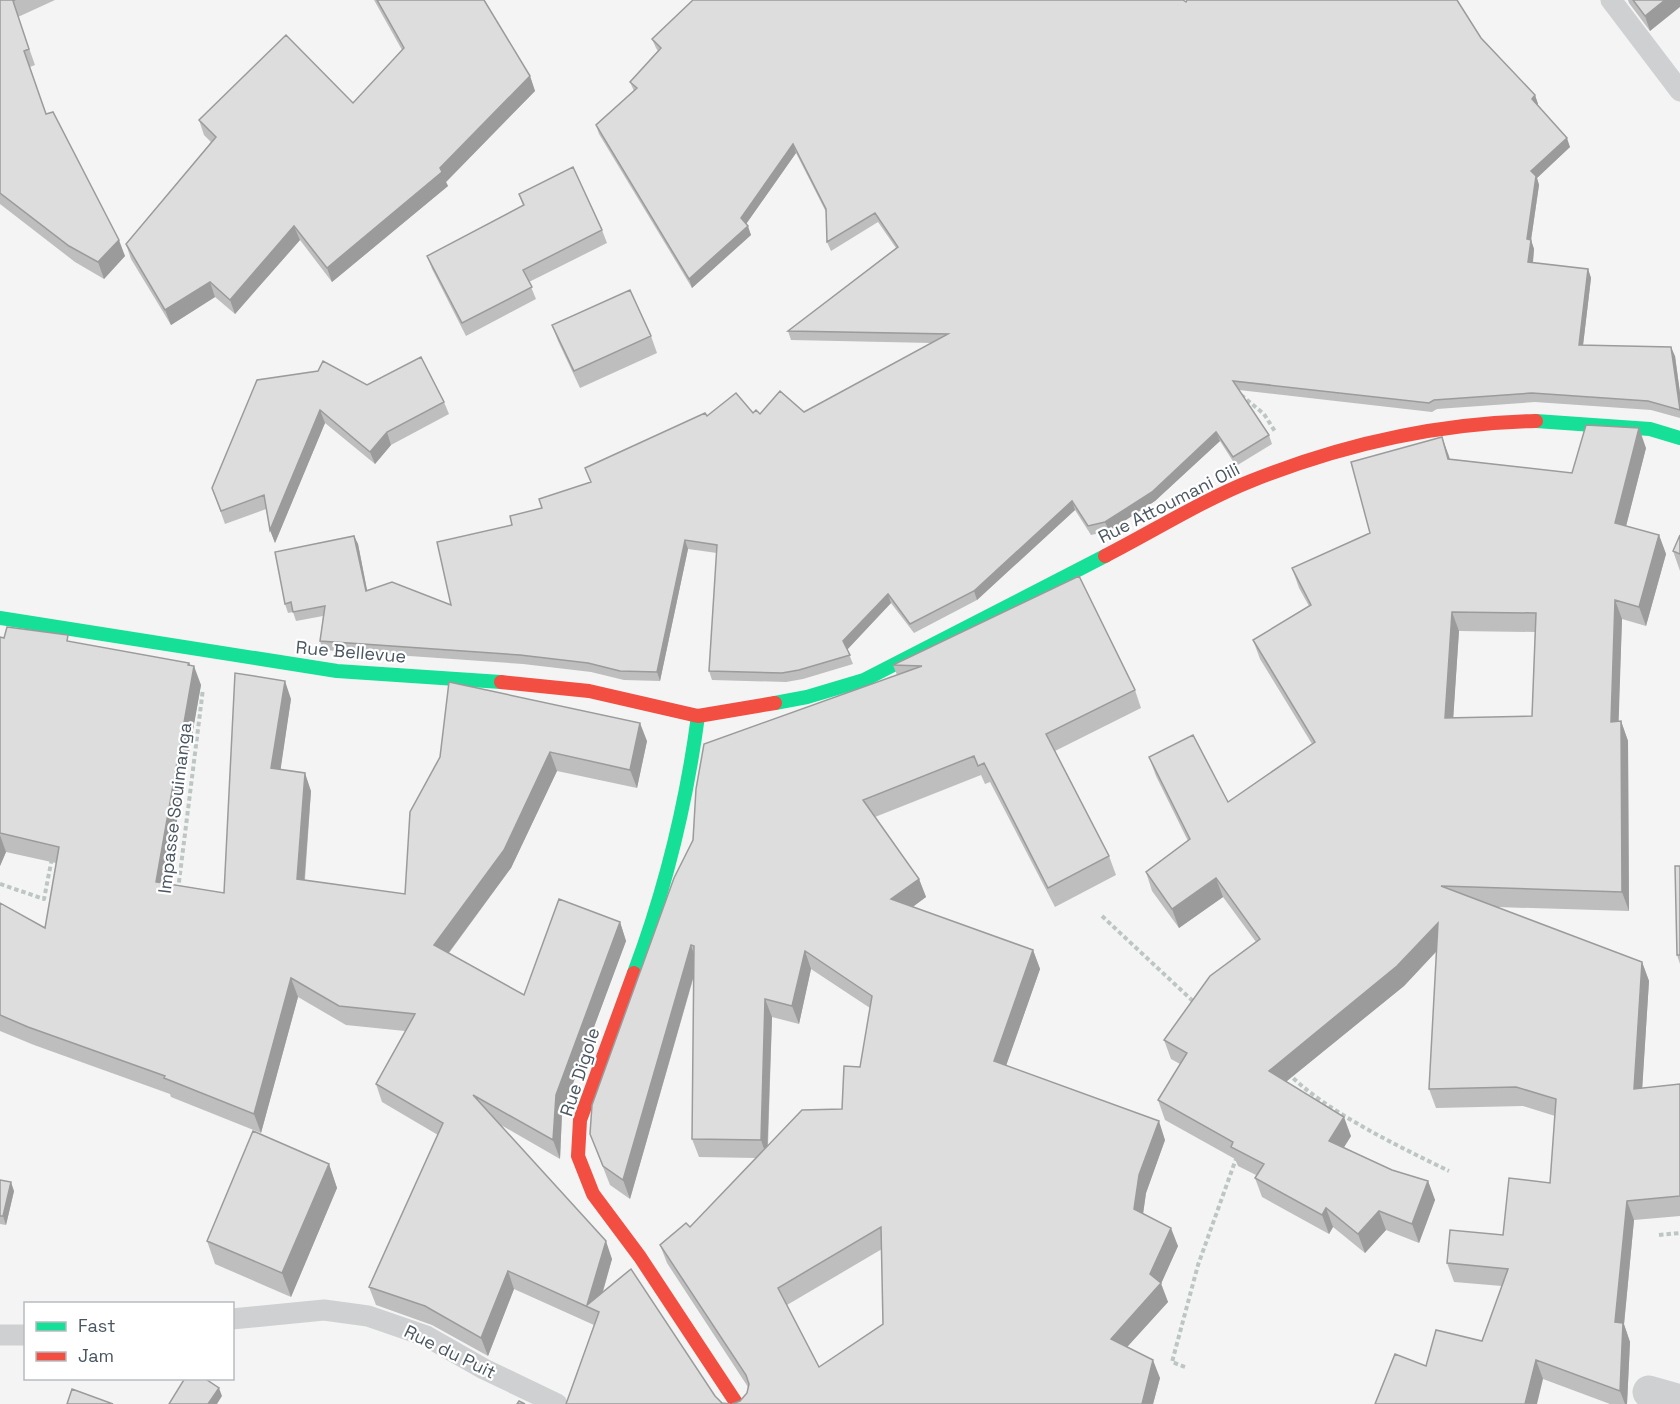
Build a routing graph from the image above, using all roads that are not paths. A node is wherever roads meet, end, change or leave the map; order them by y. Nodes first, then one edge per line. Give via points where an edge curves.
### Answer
1 (1611, 0) edge
2 (1678, 83) edge
3 (1680, 438) edge
4 (0, 618) edge
5 (698, 716) junction
6 (234, 1319) edge
7 (0, 1335) edge
8 (24, 1335) edge
9 (557, 1404) edge
10 (737, 1404) edge

1 - 2 lane
3 - 5 street, Rue Attoumani Oili via 1650,429 1534,421 1450,428 1362,443 1250,481 864,680 807,697
4 - 5 street, Rue Bellevue via 337,671 590,691
5 - 10 street, Rue Digole via 673,857 580,1120 579,1156 593,1194 640,1257
6 - 9 lane, Rue du Puit via 324,1310 368,1316 426,1336
7 - 8 lane

